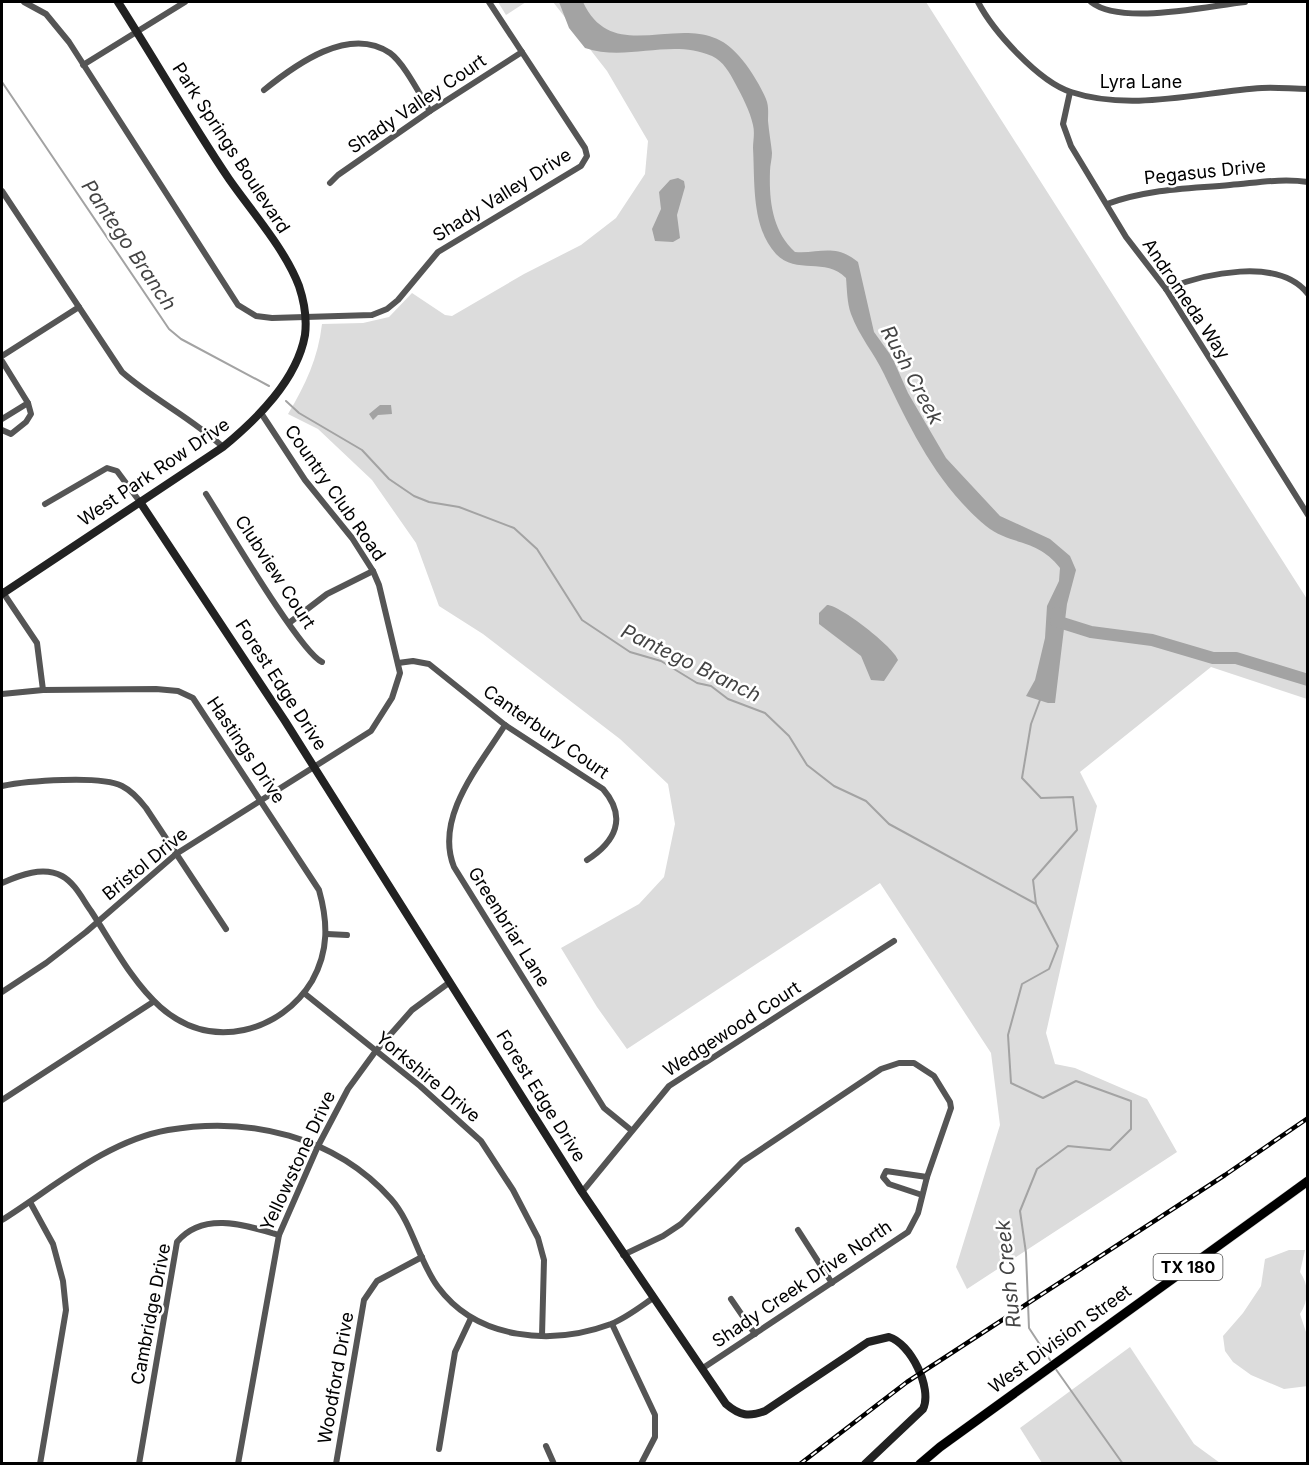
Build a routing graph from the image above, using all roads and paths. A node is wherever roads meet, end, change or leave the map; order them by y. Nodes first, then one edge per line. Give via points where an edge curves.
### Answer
1 (24, 2) edge
2 (118, 2) edge
3 (184, 2) edge
4 (489, 2) edge
5 (978, 2) edge
6 (1091, 2) edge
7 (1174, 2) edge
8 (1245, 2) edge
9 (1174, 10) junction
10 (137, 31) junction
11 (522, 52) junction
12 (83, 65) junction
13 (1308, 89) edge
14 (264, 90) dead end
15 (1070, 92) junction
16 (430, 111) junction
17 (1308, 182) edge
18 (330, 183) dead end
19 (2, 191) edge
20 (1107, 204) junction
21 (1166, 289) junction
22 (1308, 294) edge
23 (79, 307) junction
24 (305, 317) junction
25 (2, 356) edge
26 (2, 361) edge
27 (28, 403) junction
28 (261, 413) junction
29 (2, 419) edge
30 (2, 430) edge
31 (223, 447) junction
32 (206, 494) dead end
33 (140, 502) junction
34 (45, 504) dead end
35 (1308, 515) edge
36 (373, 571) junction
37 (2, 592) edge
38 (289, 623) junction
39 (322, 663) dead end
40 (398, 663) junction
41 (43, 690) junction
42 (2, 693) edge
43 (505, 725) junction
44 (313, 765) junction
45 (2, 786) edge
46 (261, 798) junction
47 (176, 854) junction
48 (587, 860) dead end
49 (2, 883) edge
50 (98, 922) junction
51 (225, 929) dead end
52 (327, 934) junction
53 (347, 934) dead end
54 (894, 941) dead end
55 (450, 982) junction
56 (2, 992) edge
57 (304, 993) junction
58 (153, 1002) junction
59 (375, 1052) junction
60 (2, 1100) edge
61 (631, 1130) junction
62 (318, 1146) junction
63 (927, 1177) junction
64 (1308, 1181) edge
65 (582, 1192) junction
66 (922, 1195) junction
67 (30, 1202) junction
68 (2, 1220) edge
69 (798, 1230) dead end
70 (279, 1235) junction
71 (623, 1255) junction
72 (422, 1257) junction
73 (832, 1283) junction
74 (653, 1298) junction
75 (731, 1299) dead end
76 (471, 1318) junction
77 (612, 1324) junction
78 (755, 1334) junction
79 (542, 1336) junction
80 (703, 1368) junction
81 (546, 1446) dead end
82 (439, 1449) dead end
83 (40, 1464) edge
84 (139, 1464) edge
85 (238, 1464) edge
86 (336, 1464) edge
87 (554, 1464) edge
88 (641, 1464) edge
89 (865, 1464) edge
90 (920, 1464) edge

1 - 12 street, Shady Valley Drive via 46,14
2 - 10 street, Park Springs Boulevard
3 - 10 street
4 - 11 street, Shady Valley Drive
5 - 15 street, Lyra Lane via 1019,54
6 - 9 street via 1120,13
7 - 9 street
8 - 9 street
10 - 12 street
10 - 24 street, Park Springs Boulevard via 290,269
11 - 16 street, Shady Valley Court
11 - 24 street, Shady Valley Drive via 585,148 587,156 581,166 438,252 387,309 372,315
12 - 24 street, Shady Valley Drive via 238,305 256,316
13 - 15 street, Lyra Lane via 1264,88 1134,100
14 - 16 street via 299,62 316,54 364,46 391,54
15 - 20 street, Andromeda Way via 1063,124 1066,135
16 - 18 street, Shady Valley Court
17 - 20 street, Pegasus Drive via 1276,180 1170,189 1144,192
19 - 23 street
20 - 21 street, Andromeda Way via 1126,237
21 - 22 street via 1188,280 1247,272 1275,273 1292,280
21 - 35 street, Andromeda Way
23 - 25 street
23 - 31 street via 122,372 148,394 205,429
24 - 28 street, West Park Row Drive via 305,335 297,360
26 - 27 street
27 - 29 street
27 - 30 street via 31,414 26,422 10,434
28 - 31 street, West Park Row Drive
28 - 36 street, Country Club Road
31 - 33 street, West Park Row Drive
32 - 38 street, Clubview Court
33 - 34 street via 117,471 107,468
33 - 37 street, West Park Row Drive
33 - 44 street, Forest Edge Drive
36 - 38 street via 327,594
36 - 40 street, Country Club Road
37 - 41 street via 37,643
38 - 39 street, Clubview Court via 313,657
40 - 43 street, Canterbury Court via 429,664
40 - 44 street, Country Club Road via 399,685 371,730
41 - 42 street, Hastings Drive
41 - 46 street, Hastings Drive via 156,689 186,693 202,708
43 - 48 street, Canterbury Court via 606,794 616,817 614,835 608,845
43 - 61 street, Greenbriar Lane via 457,805 450,824 449,855 604,1108
44 - 46 street, Bristol Drive
44 - 55 street, Forest Edge Drive
45 - 47 street via 25,781 102,781 122,786 137,796
46 - 47 street, Bristol Drive
46 - 52 street, Hastings Drive via 319,890
47 - 50 street, Bristol Drive
47 - 51 street
49 - 50 street via 24,874 49,872 63,877
50 - 56 street, Bristol Drive
50 - 58 street
52 - 53 street
52 - 57 street, Hastings Drive via 318,970
54 - 61 street, Wedgewood Court via 684,1074 657,1098
55 - 59 street, Yellowstone Drive via 412,1010
55 - 65 street, Forest Edge Drive
57 - 58 street, Hastings Drive via 278,1017 240,1031 184,1024
57 - 59 street, Yorkshire Drive
58 - 60 street
59 - 62 street, Yellowstone Drive via 348,1089
59 - 79 street, Yorkshire Drive via 481,1141 513,1190 538,1238 544,1260
61 - 65 street, Wedgewood Court
62 - 67 street via 274,1130 226,1124 167,1130 102,1155
62 - 70 street, Yellowstone Drive
62 - 72 street via 369,1178 392,1200
63 - 66 street, Shady Creek Drive North
63 - 66 street via 886,1171 883,1177 889,1184
63 - 71 street, Shady Creek Drive North via 951,1108 934,1076 914,1063 899,1063 881,1069 779,1136 730,1172 681,1224
64 - 90 main road, West Division Street / TX 180
65 - 71 street, Forest Edge Drive
66 - 73 street, Shady Creek Drive North via 908,1232
67 - 68 street
67 - 83 street via 53,1244 66,1310
69 - 73 street
70 - 84 street, Cambridge Drive via 241,1224 208,1223 188,1229 177,1242
70 - 85 street, Yellowstone Drive
71 - 74 street, Forest Edge Drive
72 - 76 street via 436,1285
72 - 86 street, Woodford Drive via 377,1281 364,1300
73 - 78 street, Shady Creek Drive North
74 - 77 street
74 - 80 street, Forest Edge Drive
75 - 78 street
76 - 79 street via 508,1331
76 - 82 street via 455,1352
77 - 79 street via 576,1334
77 - 88 street via 655,1415 655,1437
78 - 80 street, Shady Creek Drive North
80 - 89 street, Forest Edge Drive via 726,1404 745,1415 755,1414 868,1342 879,1337 898,1340 923,1381 927,1401
81 - 87 street

